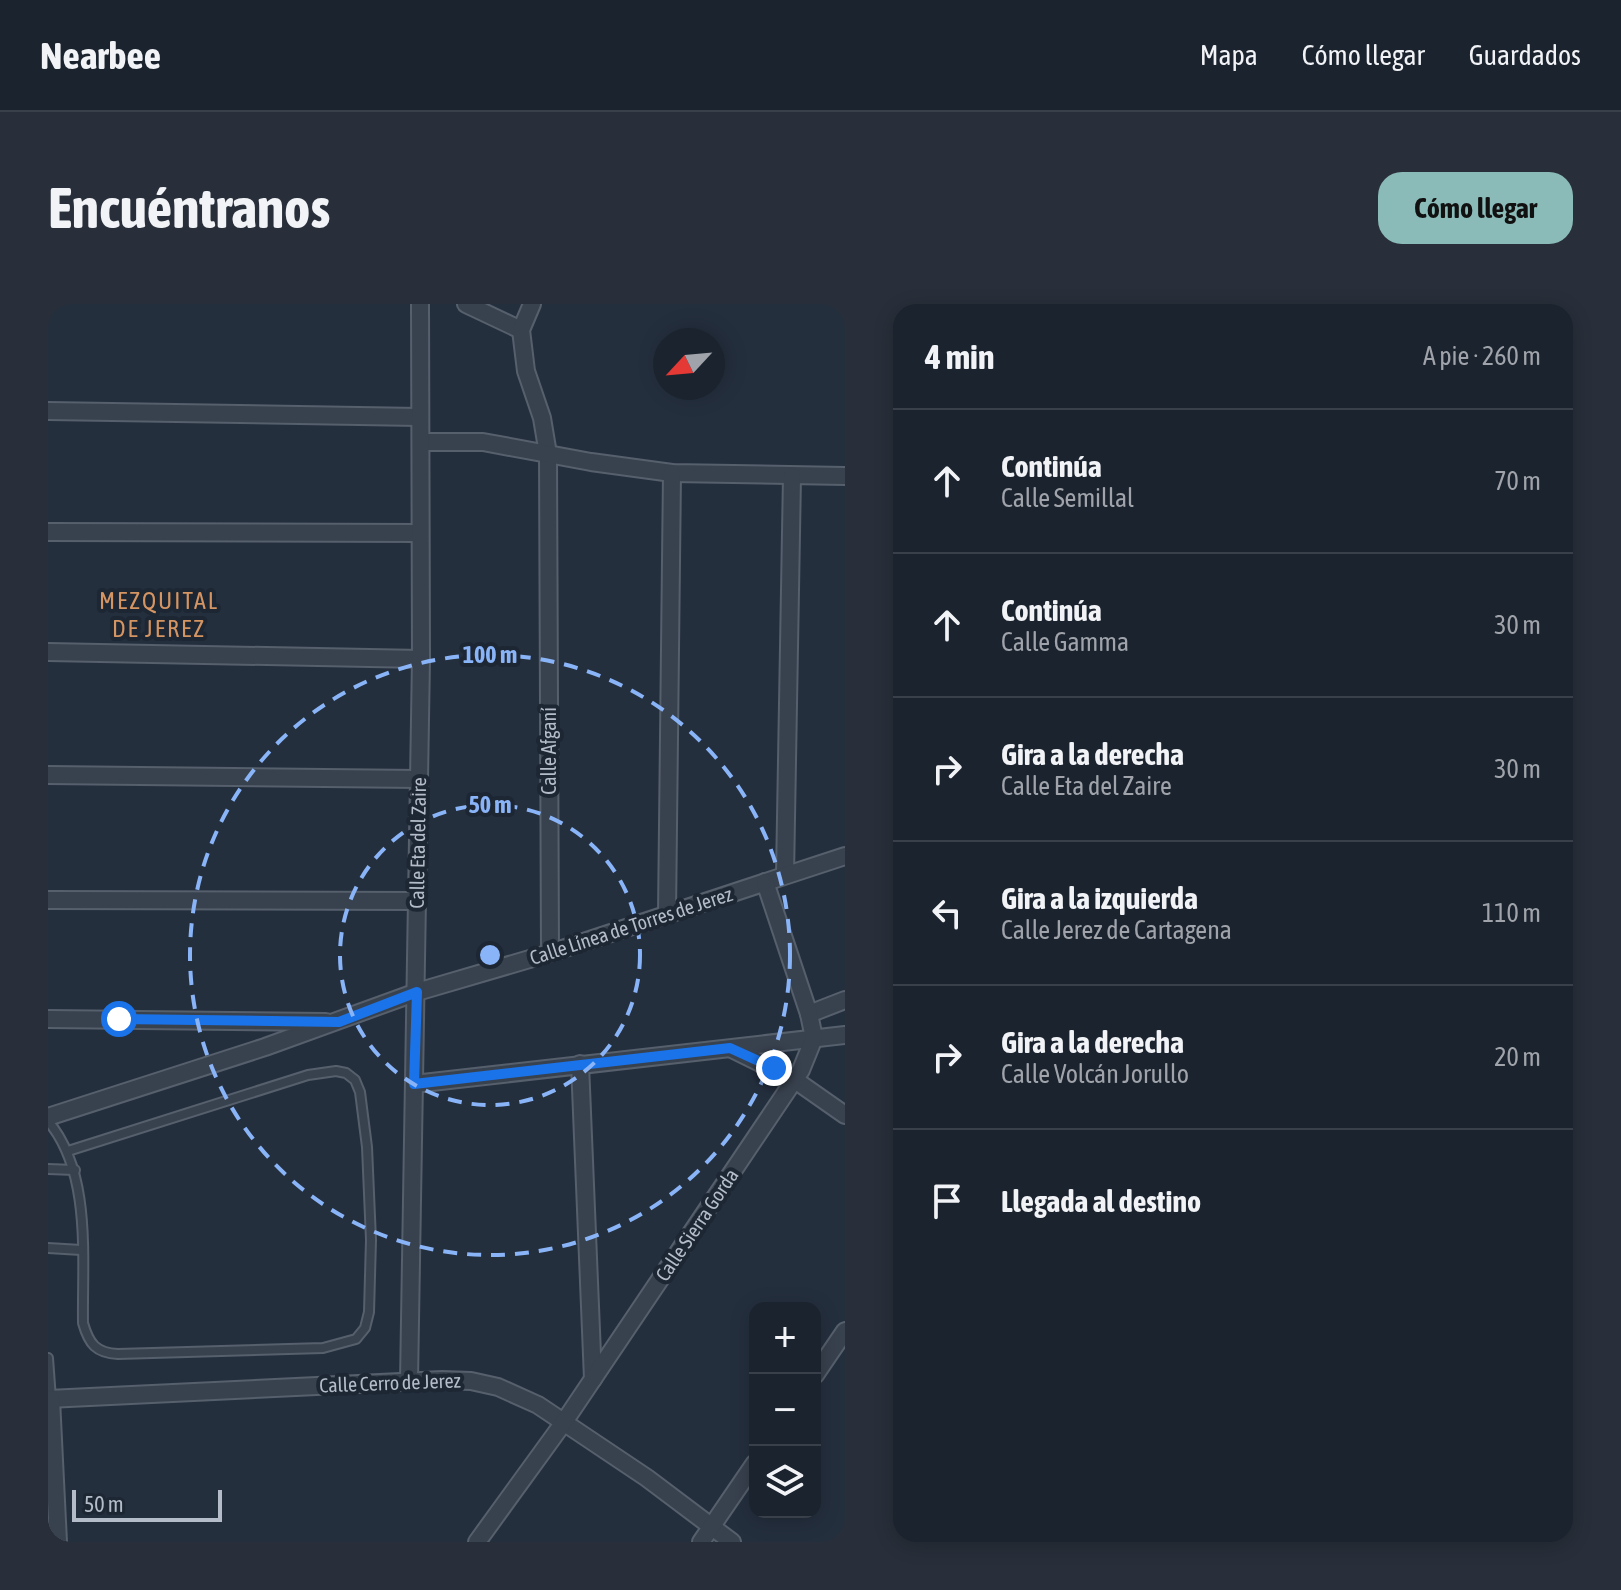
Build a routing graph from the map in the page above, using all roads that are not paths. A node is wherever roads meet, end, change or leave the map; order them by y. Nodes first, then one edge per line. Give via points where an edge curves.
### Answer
1 (420, 304) edge
2 (466, 304) edge
3 (532, 304) edge
4 (521, 330) junction
5 (48, 411) edge
6 (419, 417) junction
7 (421, 442) junction
8 (548, 454) junction
9 (672, 473) junction
10 (792, 476) junction
11 (845, 476) edge
12 (48, 532) edge
13 (419, 533) junction
14 (48, 652) edge
15 (421, 659) junction
16 (48, 775) edge
17 (419, 779) junction
18 (845, 856) edge
19 (785, 875) junction
20 (765, 882) junction
21 (48, 900) edge
22 (416, 901) junction
23 (667, 914) junction
24 (550, 953) junction
25 (417, 992) junction
26 (845, 1000) edge
27 (809, 1014) junction
28 (48, 1019) edge
29 (339, 1022) junction
30 (845, 1035) edge
31 (814, 1038) junction
32 (730, 1048) junction
33 (580, 1064) junction
34 (795, 1080) junction
35 (414, 1084) junction
36 (845, 1115) edge
37 (48, 1119) edge
38 (68, 1151) junction
39 (48, 1169) edge
40 (75, 1170) junction
41 (48, 1248) edge
42 (81, 1250) junction
43 (845, 1331) edge
44 (48, 1358) edge
45 (816, 1374) edge
46 (593, 1379) junction
47 (409, 1381) junction
48 (49, 1399) edge
49 (564, 1422) junction
50 (749, 1472) edge
51 (711, 1527) junction
52 (58, 1542) edge
53 (477, 1542) edge
54 (701, 1542) edge
55 (732, 1542) edge

1 - 6 street, Calle Eta del Zaire
2 - 4 street
3 - 4 street
4 - 8 street, Calle Afganí
5 - 6 street
6 - 7 street, Calle Eta del Zaire
7 - 8 street via 483,442
7 - 13 street, Calle Eta del Zaire
8 - 9 street
8 - 24 street, Calle Afganí
9 - 10 street
9 - 23 street
10 - 11 street
10 - 19 street
12 - 13 street
13 - 15 street, Calle Eta del Zaire
14 - 15 street
15 - 17 street, Calle Eta del Zaire
16 - 17 street
17 - 22 street, Calle Eta del Zaire
18 - 19 street, Calle Línea de Torres de Jerez
19 - 20 street, Calle Línea de Torres de Jerez
20 - 23 street, Calle Línea de Torres de Jerez
20 - 27 street
21 - 22 street
22 - 25 street, Calle Eta del Zaire
23 - 24 street, Calle Línea de Torres de Jerez
24 - 25 street, Calle Línea de Torres de Jerez
25 - 29 street, Calle Línea de Torres de Jerez
25 - 35 street, Calle Eta del Zaire
26 - 27 street
27 - 31 street
28 - 29 street
29 - 37 street, Calle Línea de Torres de Jerez
30 - 31 street
31 - 32 street
31 - 34 street, Calle Sierra Gorda
32 - 33 street
32 - 34 street
33 - 35 street
33 - 46 street
34 - 36 street
34 - 46 street, Calle Sierra Gorda
35 - 47 street, Calle Eta del Zaire
37 - 38 lane
38 - 40 lane
38 - 42 lane via 308,1075 346,1073 360,1092 371,1240 369,1312 356,1339 323,1348 105,1354 95,1349 83,1323
39 - 40 lane
40 - 42 lane
41 - 42 lane
43 - 45 street
44 - 48 lane
46 - 49 street, Calle Sierra Gorda
47 - 48 street, Calle Cerro de Jerez
47 - 49 street, Calle Cerro de Jerez via 471,1381 498,1387 520,1394
48 - 52 street
49 - 51 street, Calle Cerro de Jerez
49 - 53 street, Calle Sierra Gorda
50 - 51 street
51 - 54 street
51 - 55 street, Calle Cerro de Jerez

